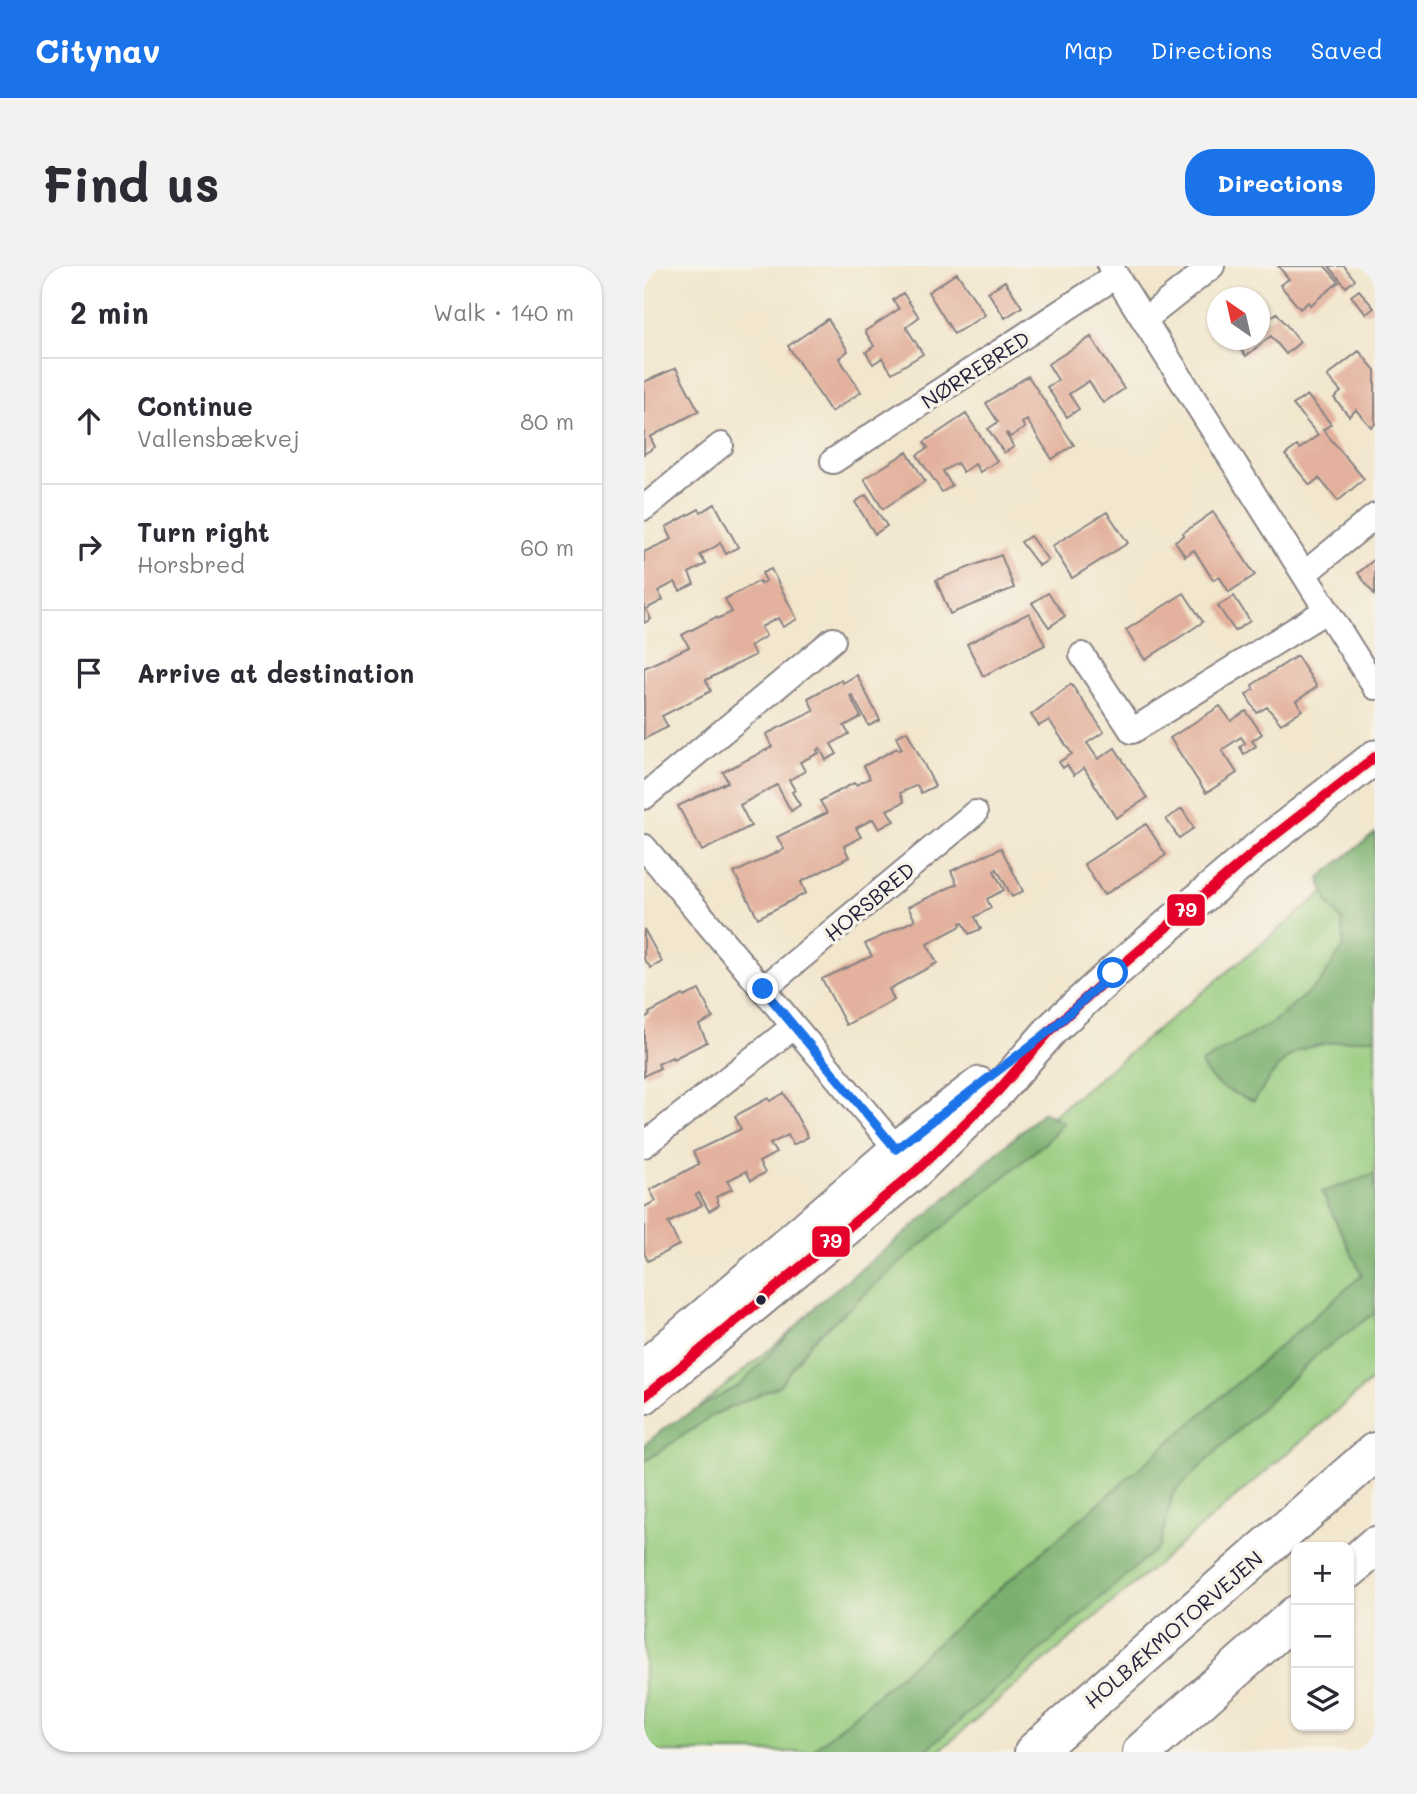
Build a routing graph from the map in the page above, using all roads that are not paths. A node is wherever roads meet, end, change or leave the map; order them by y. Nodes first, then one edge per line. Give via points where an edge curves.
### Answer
1 (1212, 266) edge
2 (1113, 271) edge
3 (1144, 320) junction
4 (721, 444) dead end
5 (833, 461) dead end
6 (644, 508) edge
7 (1375, 516) edge
8 (1304, 574) junction
9 (1327, 610) junction
10 (833, 640) dead end
11 (1082, 655) dead end
12 (1375, 687) edge
13 (1375, 757) edge
14 (1375, 783) edge
15 (644, 797) edge
16 (975, 813) dead end
17 (646, 853) edge
18 (1178, 918) junction
19 (763, 989) junction
20 (793, 1027) junction
21 (644, 1145) edge
22 (906, 1160) junction
23 (644, 1367) edge
24 (644, 1396) edge
25 (1375, 1452) edge
26 (1375, 1546) edge
27 (1354, 1565) edge
28 (1291, 1619) edge
29 (1034, 1752) edge
30 (1142, 1752) edge

1 - 3 street
2 - 3 street, NØRREBRED
2 - 5 street, NØRREBRED
3 - 8 street, NØRREBRED
4 - 6 street
7 - 8 street
8 - 9 street, NØRREBRED
9 - 11 street via 1132,731
9 - 12 street, NØRREBRED
10 - 15 street
13 - 18 street
14 - 18 street
16 - 19 street, HORSBRED
17 - 19 street
18 - 22 street
19 - 20 street
20 - 21 street
20 - 22 street
22 - 23 street
22 - 24 street
25 - 29 highway, HOLBÆKMOTORVEJEN
26 - 27 highway
28 - 30 highway

